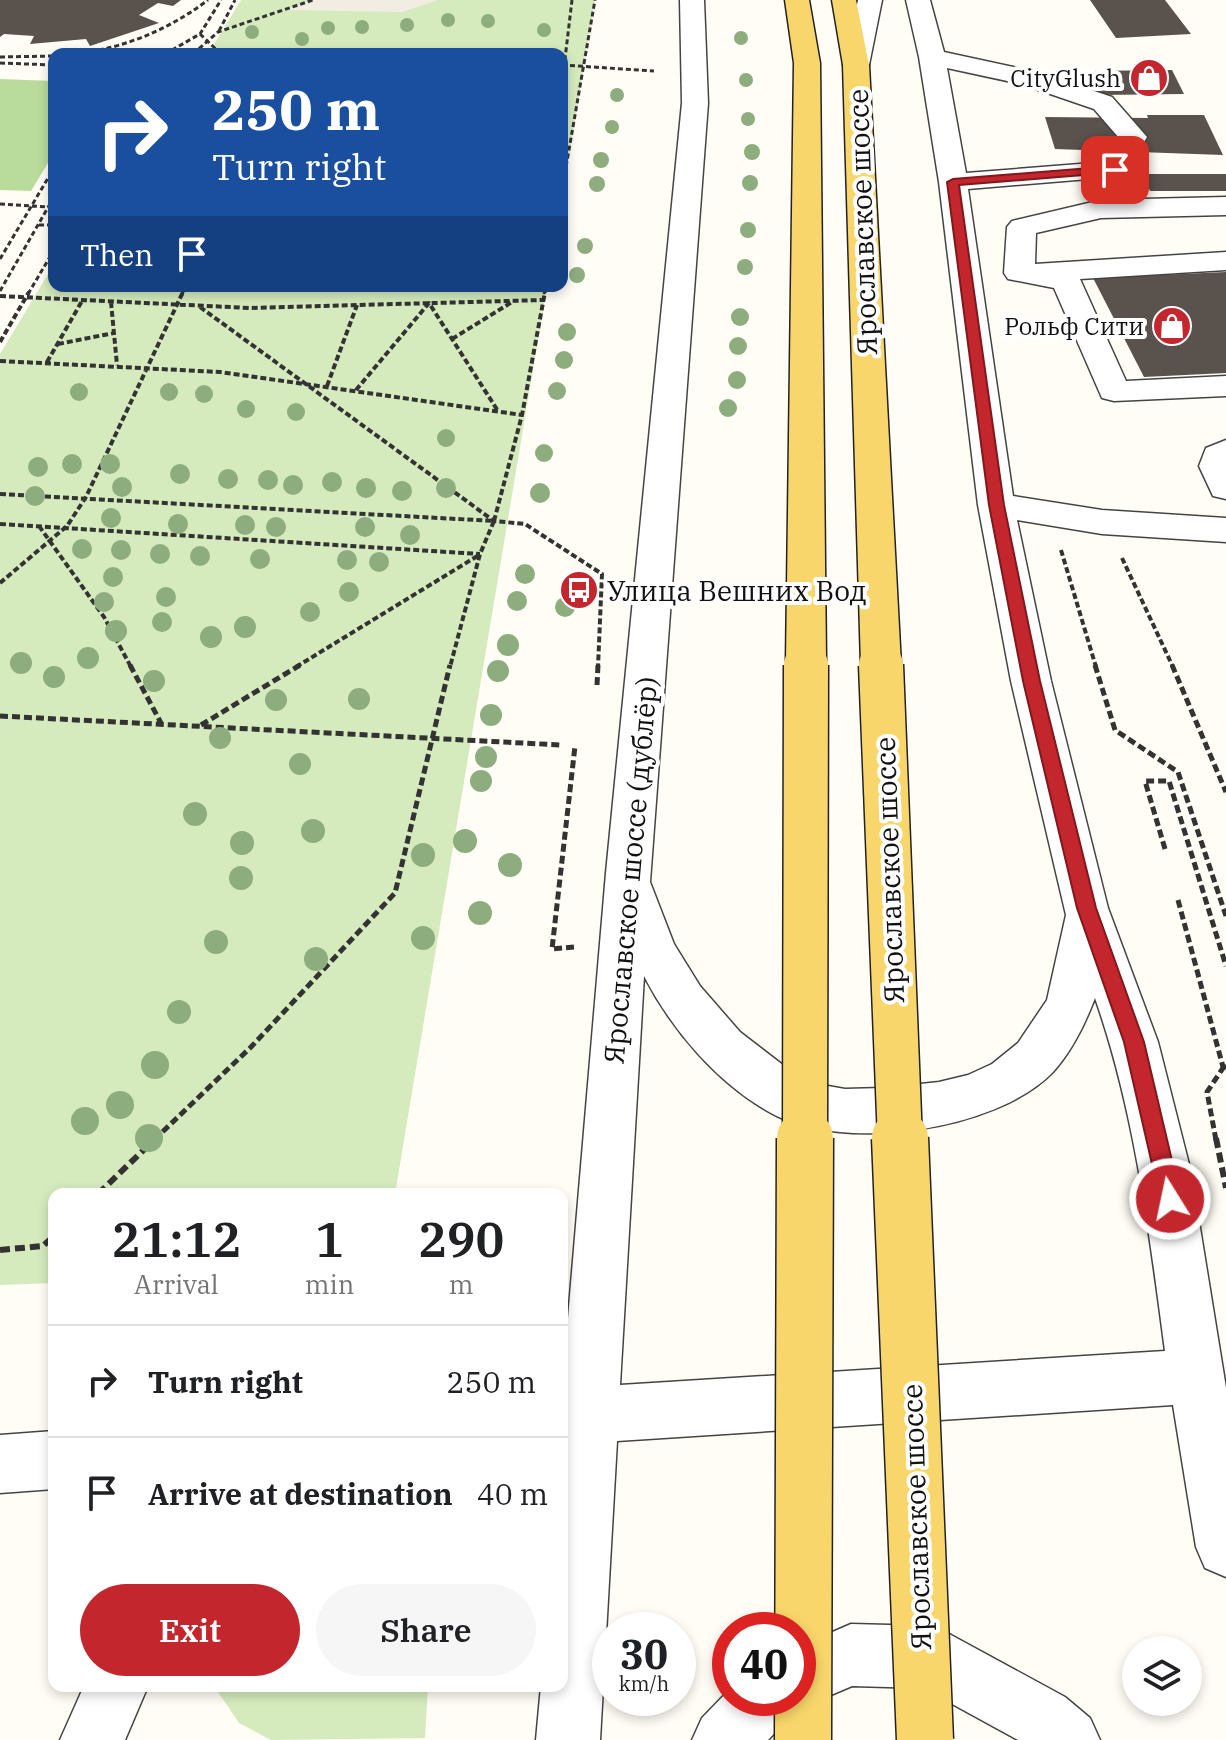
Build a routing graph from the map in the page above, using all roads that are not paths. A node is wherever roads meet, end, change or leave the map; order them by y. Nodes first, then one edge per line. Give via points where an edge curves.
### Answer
1 (692, 0) edge
2 (797, 0) edge
3 (844, 0) edge
4 (870, 0) edge
5 (918, 0) edge
6 (932, 57) junction
7 (856, 65) junction
8 (953, 182) junction
9 (1226, 206) edge
10 (1226, 261) edge
11 (1019, 273) junction
12 (968, 277) junction
13 (1226, 386) edge
14 (1226, 451) edge
15 (1226, 488) edge
16 (996, 505) junction
17 (1226, 530) edge
18 (628, 873) junction
19 (1086, 908) junction
20 (1208, 1403) edge
21 (576, 1415) edge
22 (48, 1460) edge
23 (0, 1464) edge
24 (1226, 1547) edge
25 (816, 1670) edge
26 (114, 1692) edge
27 (747, 1716) edge
28 (92, 1740) edge
29 (568, 1740) edge
30 (724, 1740) edge
31 (803, 1740) edge
32 (925, 1740) edge
33 (1068, 1740) edge

1 - 18 street, Ярославское шоссе (дублёр) via 695,103
2 - 31 main road, Ярославское шоссе, bridge via 807,63
3 - 7 main road, Ярославское шоссе
4 - 7 street
5 - 6 street
6 - 8 street
6 - 8 street via 1028,78 1103,103 1133,137 1115,170
7 - 32 main road, Ярославское шоссе, bridge
8 - 12 street
9 - 11 street via 1101,209 1022,227
10 - 11 street
11 - 12 street
11 - 13 street via 1066,281 1114,391
12 - 16 street
14 - 15 street via 1218,455 1216,466
16 - 17 street via 1102,522
16 - 19 street via 1031,681
18 - 19 street via 640,923 676,988 711,1035 744,1068 792,1100 848,1112 936,1107 992,1089 1033,1061 1069,1011 1083,959
18 - 21 street, Ярославское шоссе (дублёр)
19 - 20 street via 1134,1042 1166,1172
20 - 21 street
20 - 24 street
21 - 29 street, Ярославское шоссе (дублёр)
22 - 23 street
25 - 33 street via 851,1655 929,1657 1043,1719
26 - 28 street
27 - 30 street

